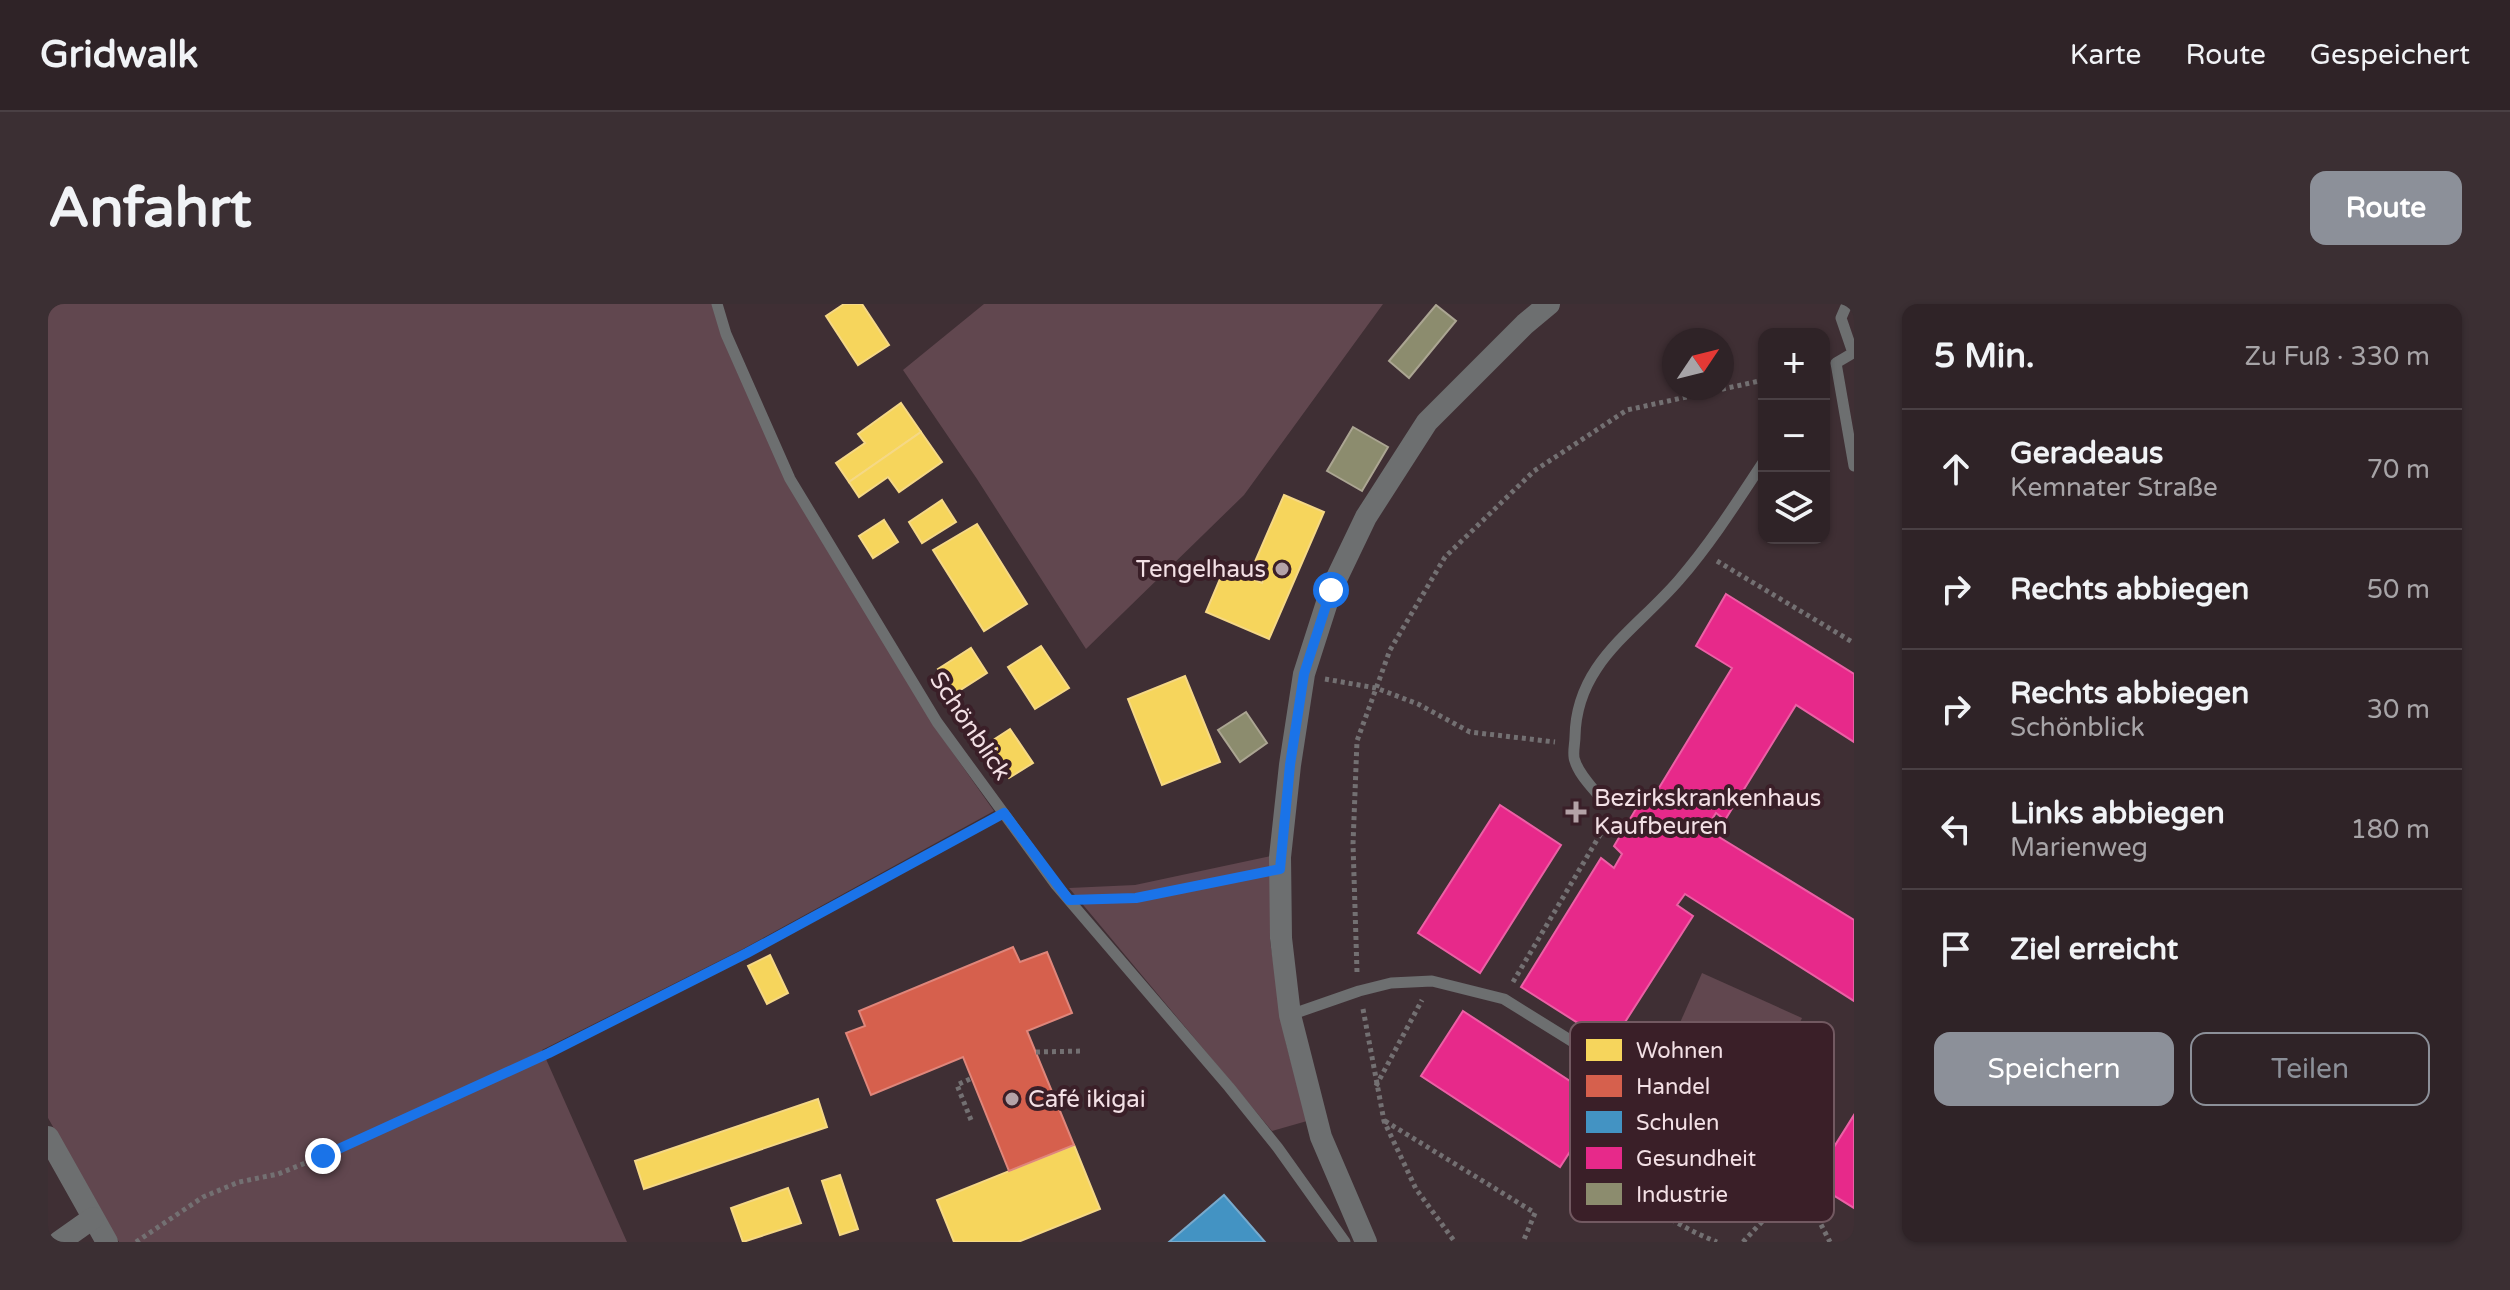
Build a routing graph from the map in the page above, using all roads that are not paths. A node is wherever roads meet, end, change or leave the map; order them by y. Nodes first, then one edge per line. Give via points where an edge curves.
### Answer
1 (717, 304) edge
2 (1549, 304) edge
3 (1847, 304) edge
4 (1854, 353) edge
5 (1836, 363) junction
6 (1830, 367) edge
7 (1854, 466) edge
8 (1758, 470) edge
9 (1603, 801) road end
10 (1290, 1015) junction
11 (1570, 1039) edge
12 (48, 1137) edge
13 (93, 1218) junction
14 (59, 1242) edge
15 (107, 1242) edge
16 (1345, 1242) edge
17 (1366, 1242) edge

1 - 16 lane, Schönblick via 790,479 937,722 1069,900 1229,1087
2 - 10 street via 1427,422 1366,517 1331,590 1304,674 1290,765 1280,869
3 - 4 lane via 1841,318
4 - 5 lane
5 - 6 lane
5 - 7 lane
8 - 9 lane via 1703,553 1596,668 1583,689 1575,714 1574,761
10 - 11 lane via 1391,983 1432,981 1504,999
10 - 17 street via 1321,1137
12 - 13 street
13 - 14 street
13 - 15 street

